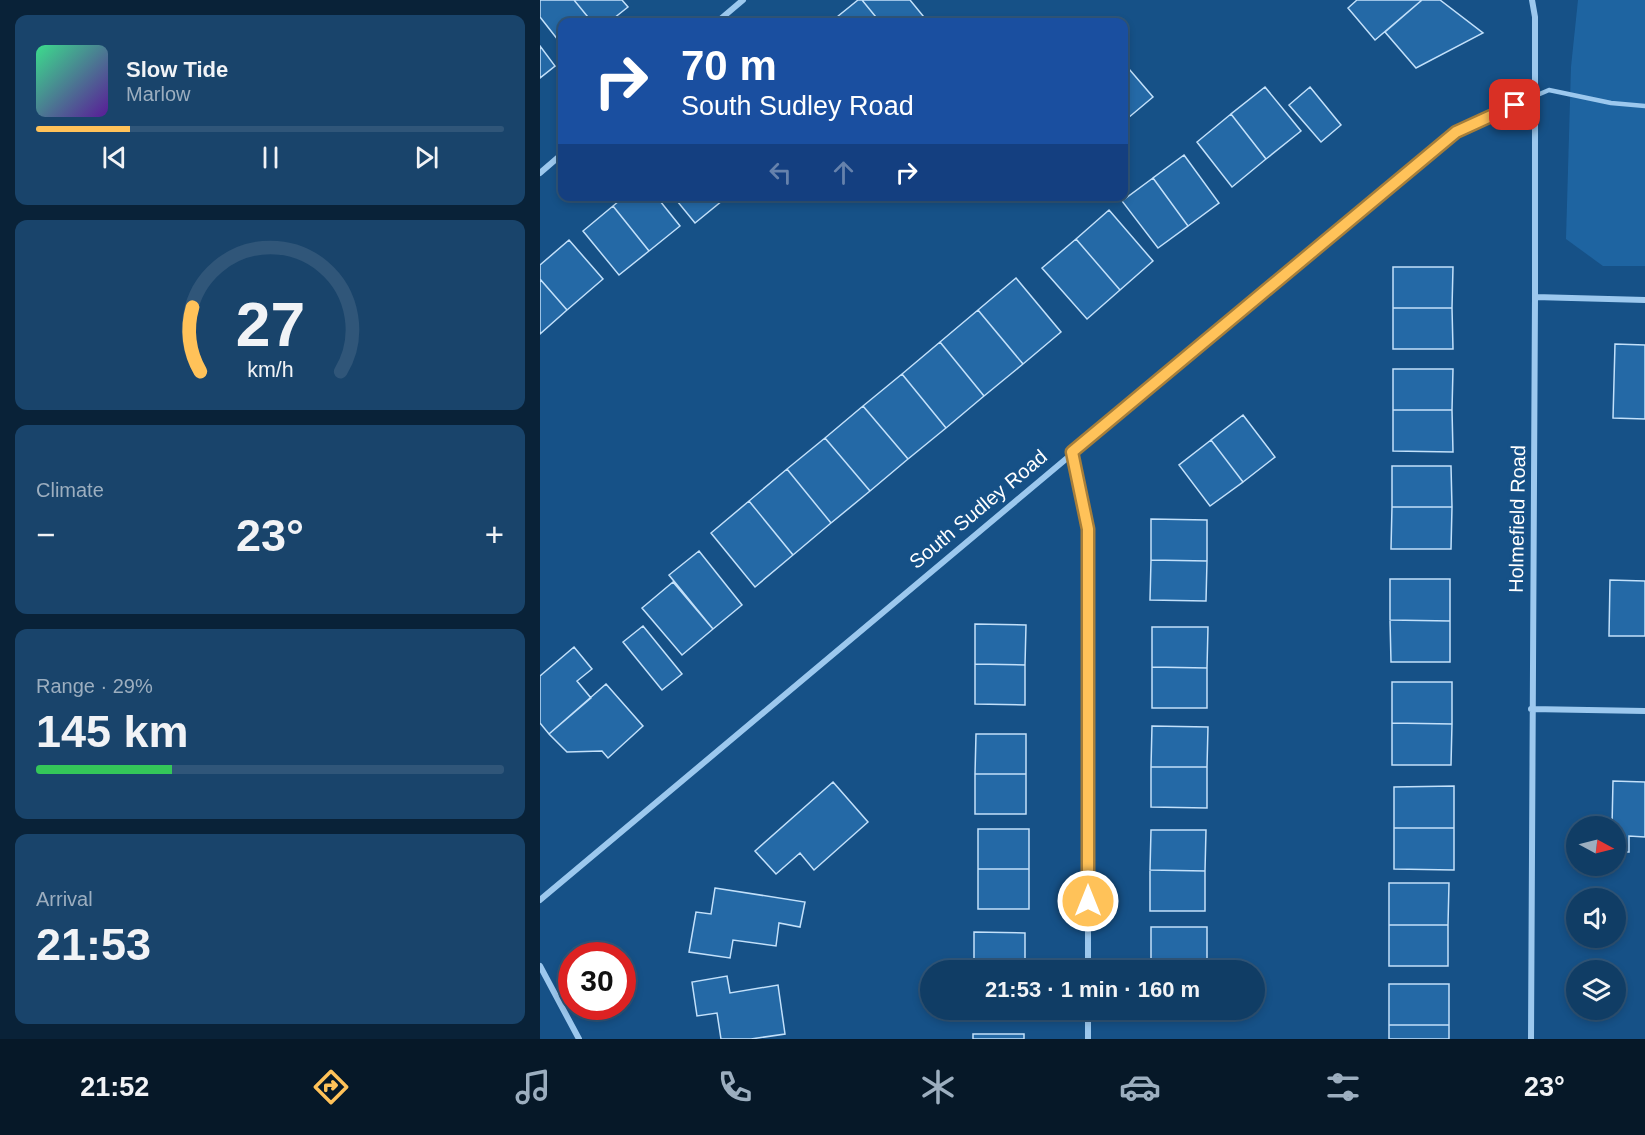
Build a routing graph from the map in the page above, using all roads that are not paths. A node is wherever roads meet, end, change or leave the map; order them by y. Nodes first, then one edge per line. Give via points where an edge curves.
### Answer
1 (743, 0) edge
2 (1532, 0) edge
3 (722, 18) edge
4 (1535, 96) junction
5 (1645, 106) edge
6 (558, 157) edge
7 (540, 173) edge
8 (1535, 297) junction
9 (1645, 300) edge
10 (1072, 452) junction
11 (1531, 709) junction
12 (1645, 711) edge
13 (540, 900) edge
14 (1088, 960) edge
15 (540, 966) edge
16 (1088, 1020) edge
17 (579, 1039) edge
18 (1088, 1039) edge
19 (1531, 1039) edge

1 - 3 street
2 - 4 street, Holmefield Road
4 - 5 lane via 1549,90
4 - 8 street, Holmefield Road
4 - 10 street, South Sudley Road via 1456,132
6 - 7 street
8 - 9 street
8 - 11 street, Holmefield Road
10 - 13 street, South Sudley Road
10 - 14 street via 1088,529
11 - 12 street
11 - 19 street, Holmefield Road
15 - 17 street
16 - 18 street

